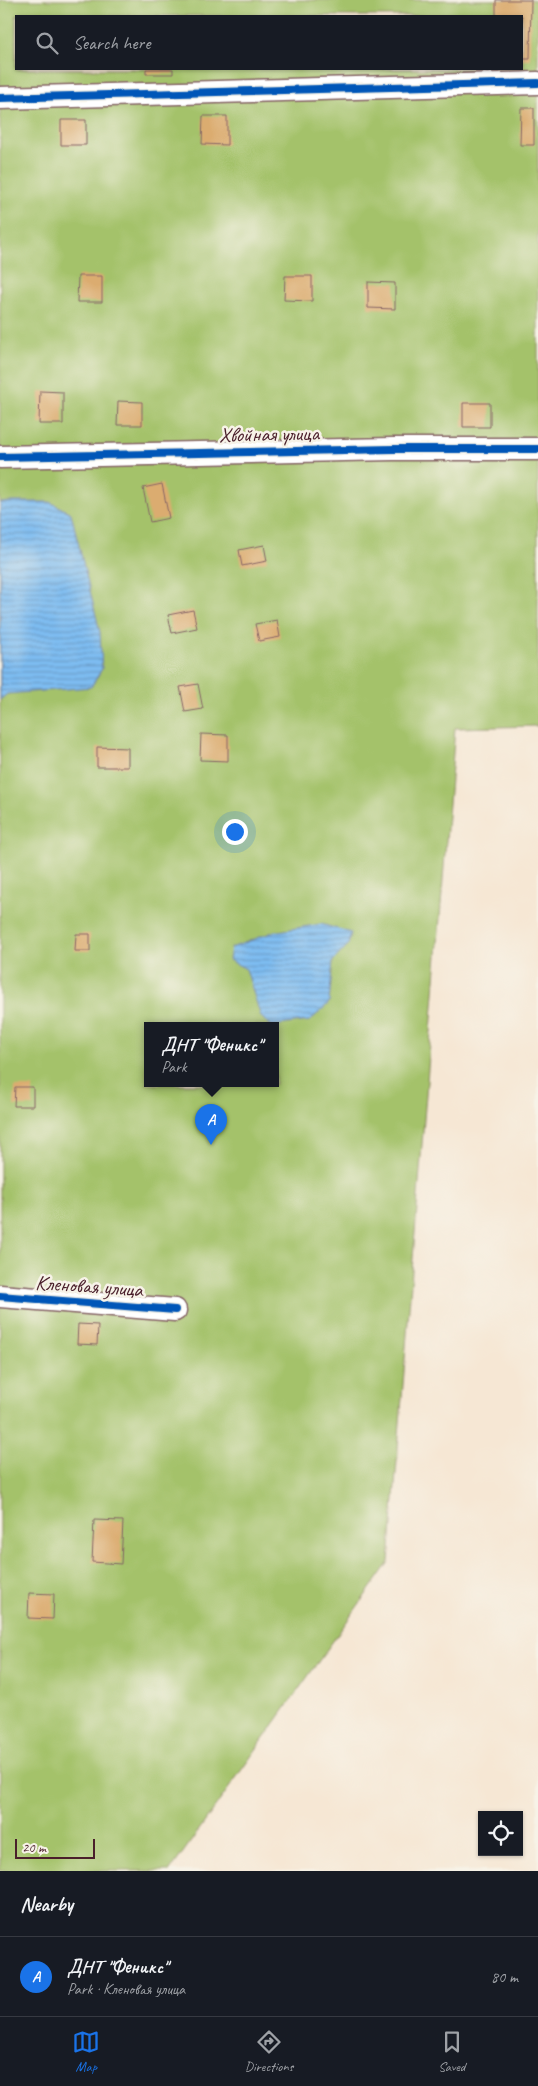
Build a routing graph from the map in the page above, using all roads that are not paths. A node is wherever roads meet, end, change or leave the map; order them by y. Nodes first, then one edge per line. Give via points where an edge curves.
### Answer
1 (538, 82) edge
2 (0, 98) edge
3 (538, 450) edge
4 (0, 457) edge
5 (0, 1296) edge
6 (175, 1310) dead end

1 - 2 street
3 - 4 street, Хвойная улица via 393,449
5 - 6 street, Кленовая улица

